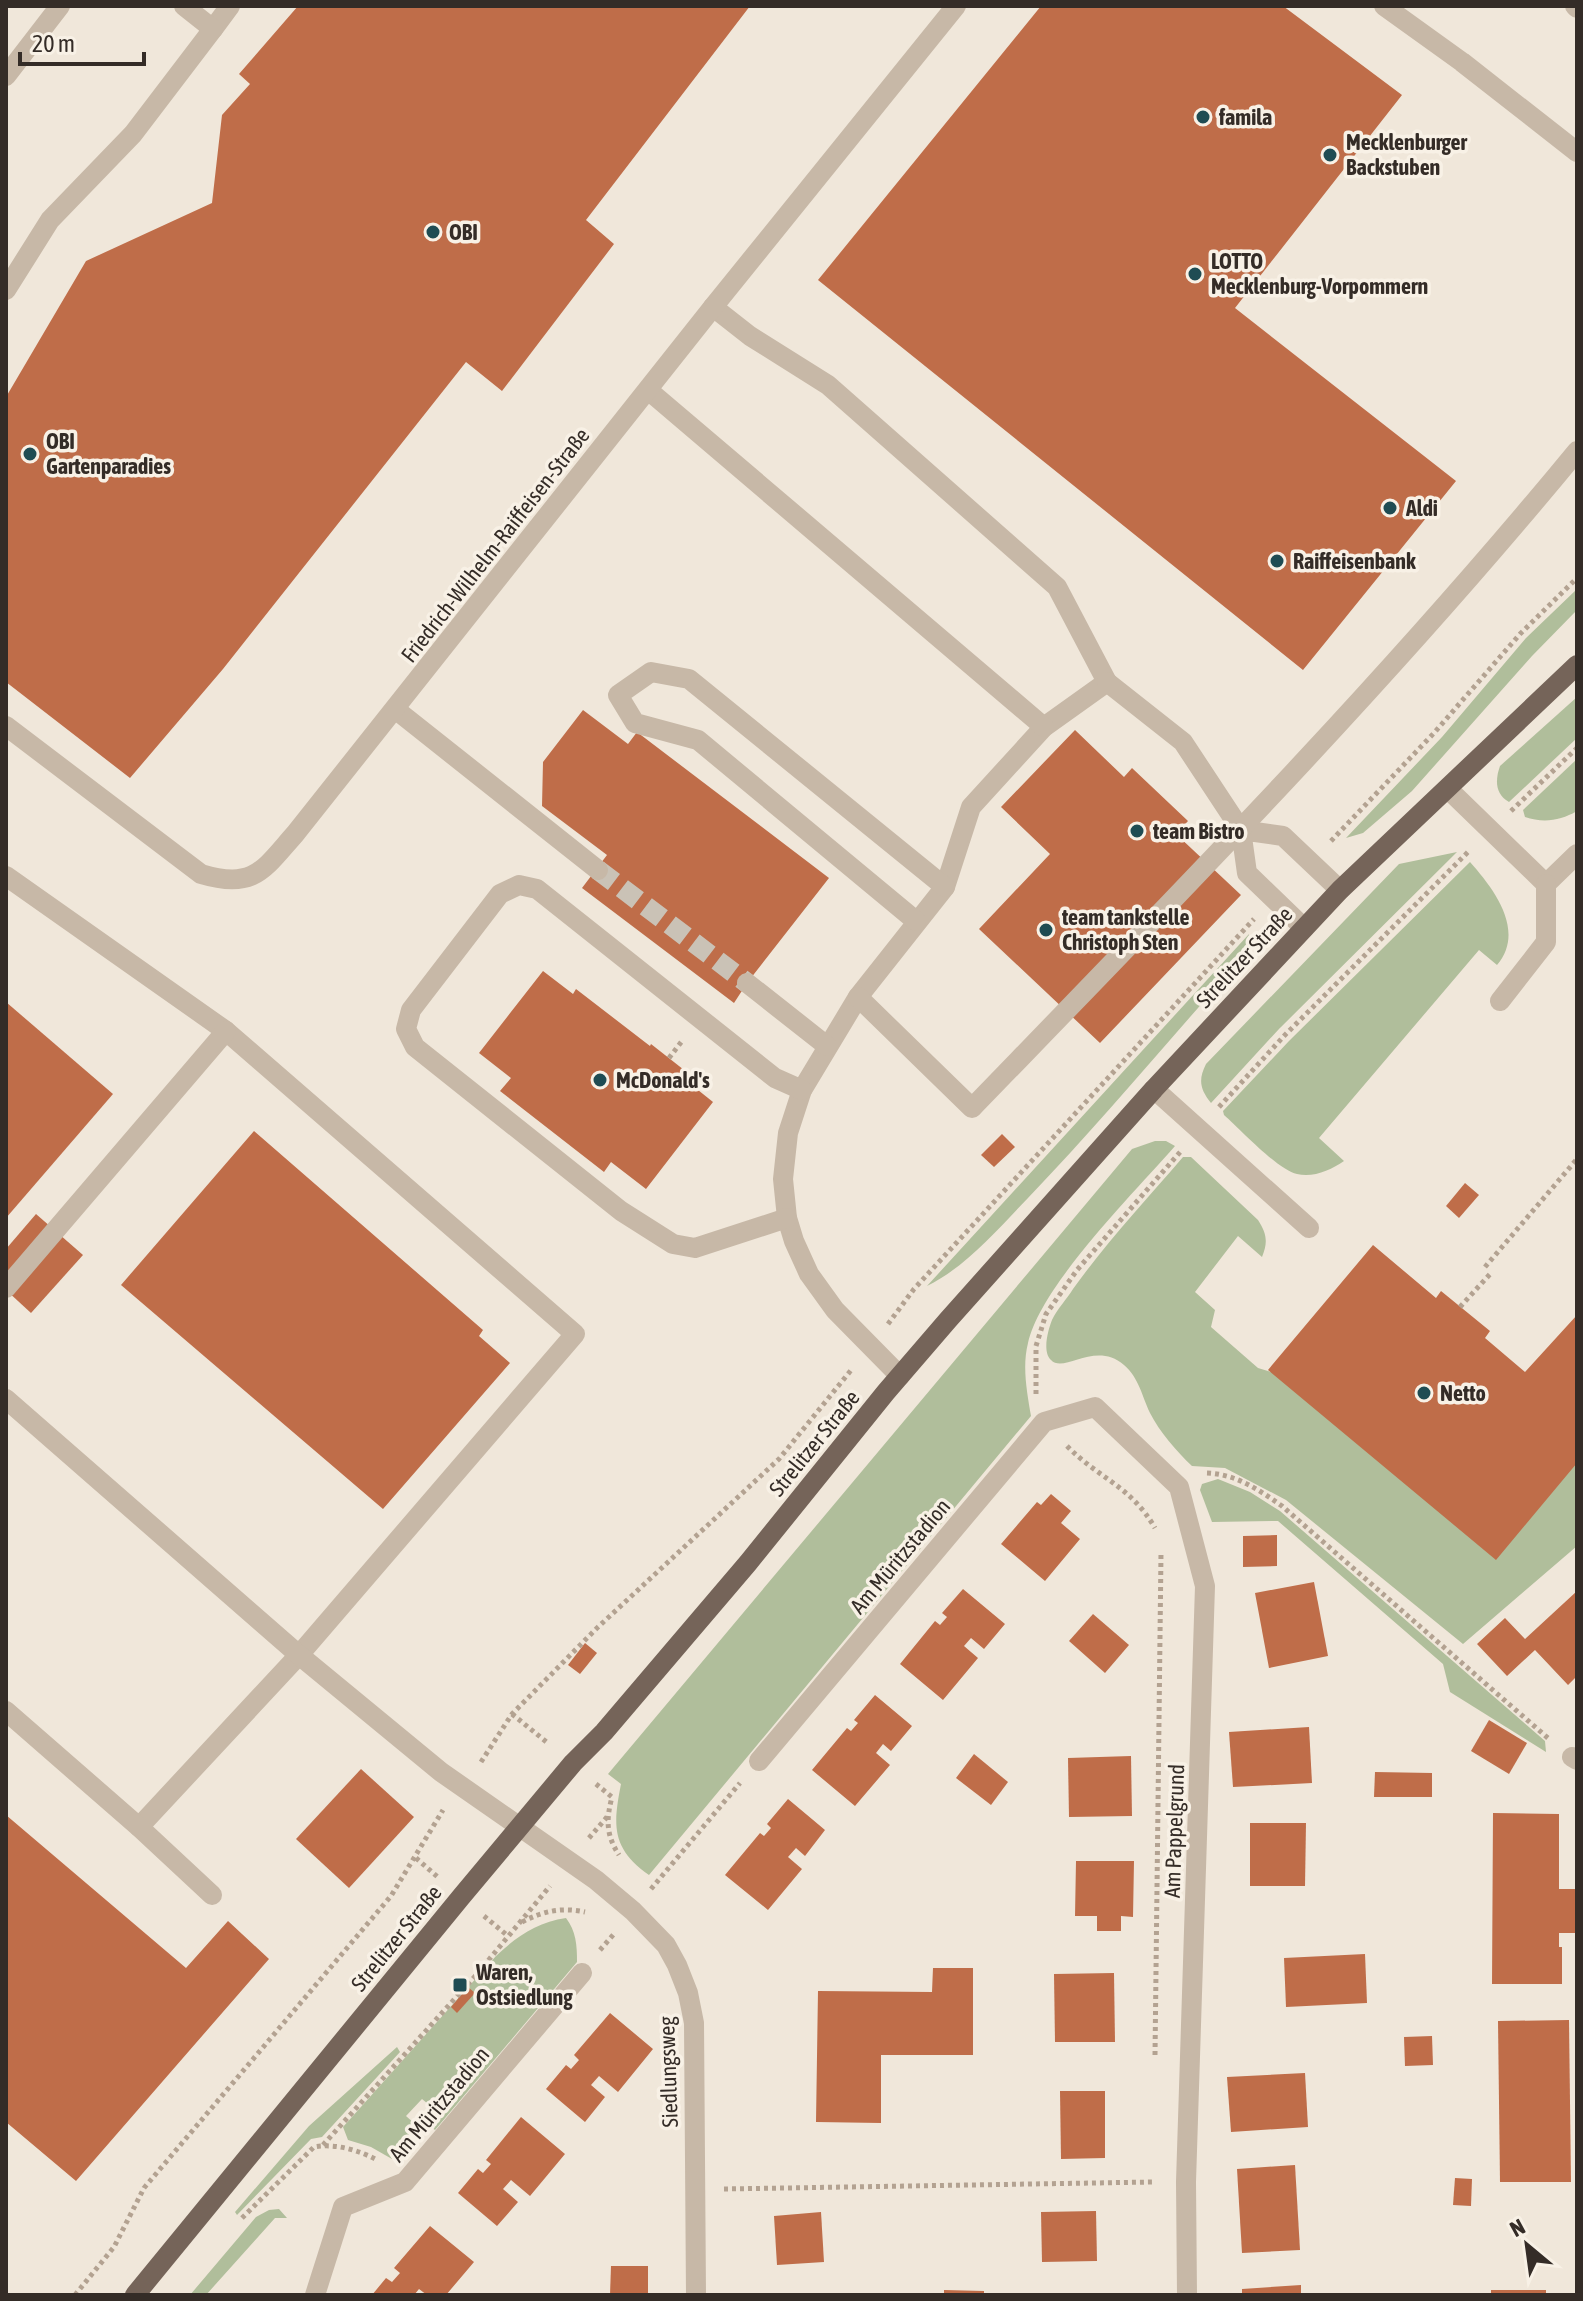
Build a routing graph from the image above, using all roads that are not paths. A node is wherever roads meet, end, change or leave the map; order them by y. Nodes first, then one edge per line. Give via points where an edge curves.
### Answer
1 (60, 6) edge
2 (184, 6) edge
3 (230, 6) edge
4 (956, 6) edge
5 (1384, 6) edge
6 (213, 29) junction
7 (6, 76) edge
8 (1577, 152) edge
9 (6, 290) edge
10 (713, 307) junction
11 (648, 390) junction
12 (1577, 451) edge
13 (1577, 665) edge
14 (1107, 682) junction
15 (395, 709) junction
16 (6, 726) edge
17 (1044, 727) junction
18 (1448, 789) junction
19 (1241, 830) junction
20 (1577, 854) edge
21 (598, 870) tunnel mouth
22 (6, 876) edge
23 (1546, 884) junction
24 (945, 887) junction
25 (1340, 890) junction
26 (916, 921) junction
27 (1304, 928) junction
28 (747, 983) tunnel mouth
29 (858, 997) junction
30 (1500, 1001) dead end
31 (226, 1031) junction
32 (827, 1046) junction
33 (1154, 1089) junction
34 (802, 1090) junction
35 (787, 1218) junction
36 (1309, 1228) dead end
37 (6, 1288) edge
38 (900, 1376) junction
39 (6, 1399) edge
40 (1179, 1487) joint
41 (299, 1655) junction
42 (6, 1711) edge
43 (759, 1761) road end
44 (139, 1827) junction
45 (520, 1827) junction
46 (212, 1895) dead end
47 (582, 1973) road end
48 (135, 2295) edge
49 (315, 2295) edge
50 (696, 2295) edge
51 (1187, 2295) edge

1 - 7 street
2 - 6 street
3 - 6 street
4 - 10 street, Friedrich-Wilhelm-Raiffeisen-Straße
5 - 8 street
6 - 9 street via 133,134 50,220
10 - 11 street, Friedrich-Wilhelm-Raiffeisen-Straße
10 - 14 street via 828,385 1057,587
11 - 15 street, Friedrich-Wilhelm-Raiffeisen-Straße
11 - 17 street
12 - 19 street
13 - 18 main road, Strelitzer Straße
14 - 17 street
14 - 19 street via 1183,742
15 - 16 street, Friedrich-Wilhelm-Raiffeisen-Straße via 295,834 260,873 243,880 201,874
15 - 21 street
17 - 24 street via 971,807
18 - 23 street
18 - 25 main road, Strelitzer Straße
19 - 25 street via 1283,836
19 - 27 street via 1247,873
19 - 29 street via 972,1108
20 - 23 street
22 - 31 street
23 - 30 street via 1546,942
24 - 26 street
24 - 26 street via 689,679 651,672 618,695 635,723 698,740
25 - 27 main road, Strelitzer Straße
26 - 29 street
27 - 33 main road, Strelitzer Straße
28 - 32 street
29 - 32 street
31 - 37 street
31 - 41 street via 575,1334
32 - 34 street
33 - 36 street
33 - 38 main road, Strelitzer Straße
34 - 35 street via 788,1133 783,1179
34 - 35 street via 775,1078 537,889 519,885 500,894 411,1010 406,1029 415,1047 621,1211 673,1244 695,1248
35 - 38 street via 814,1282
38 - 45 main road, Strelitzer Straße via 748,1563
39 - 41 street, Siedlungsweg
40 - 43 street, Am Müritzstadion via 1095,1407 1044,1422
40 - 51 street, Am Pappelgrund via 1205,1586
41 - 44 street
41 - 45 street, Siedlungsweg via 441,1772
42 - 44 street
44 - 46 street
45 - 48 main road, Strelitzer Straße
45 - 50 street, Siedlungsweg via 633,1911 666,1945 688,1993 694,2023
47 - 49 street, Am Müritzstadion via 405,2182 343,2207

